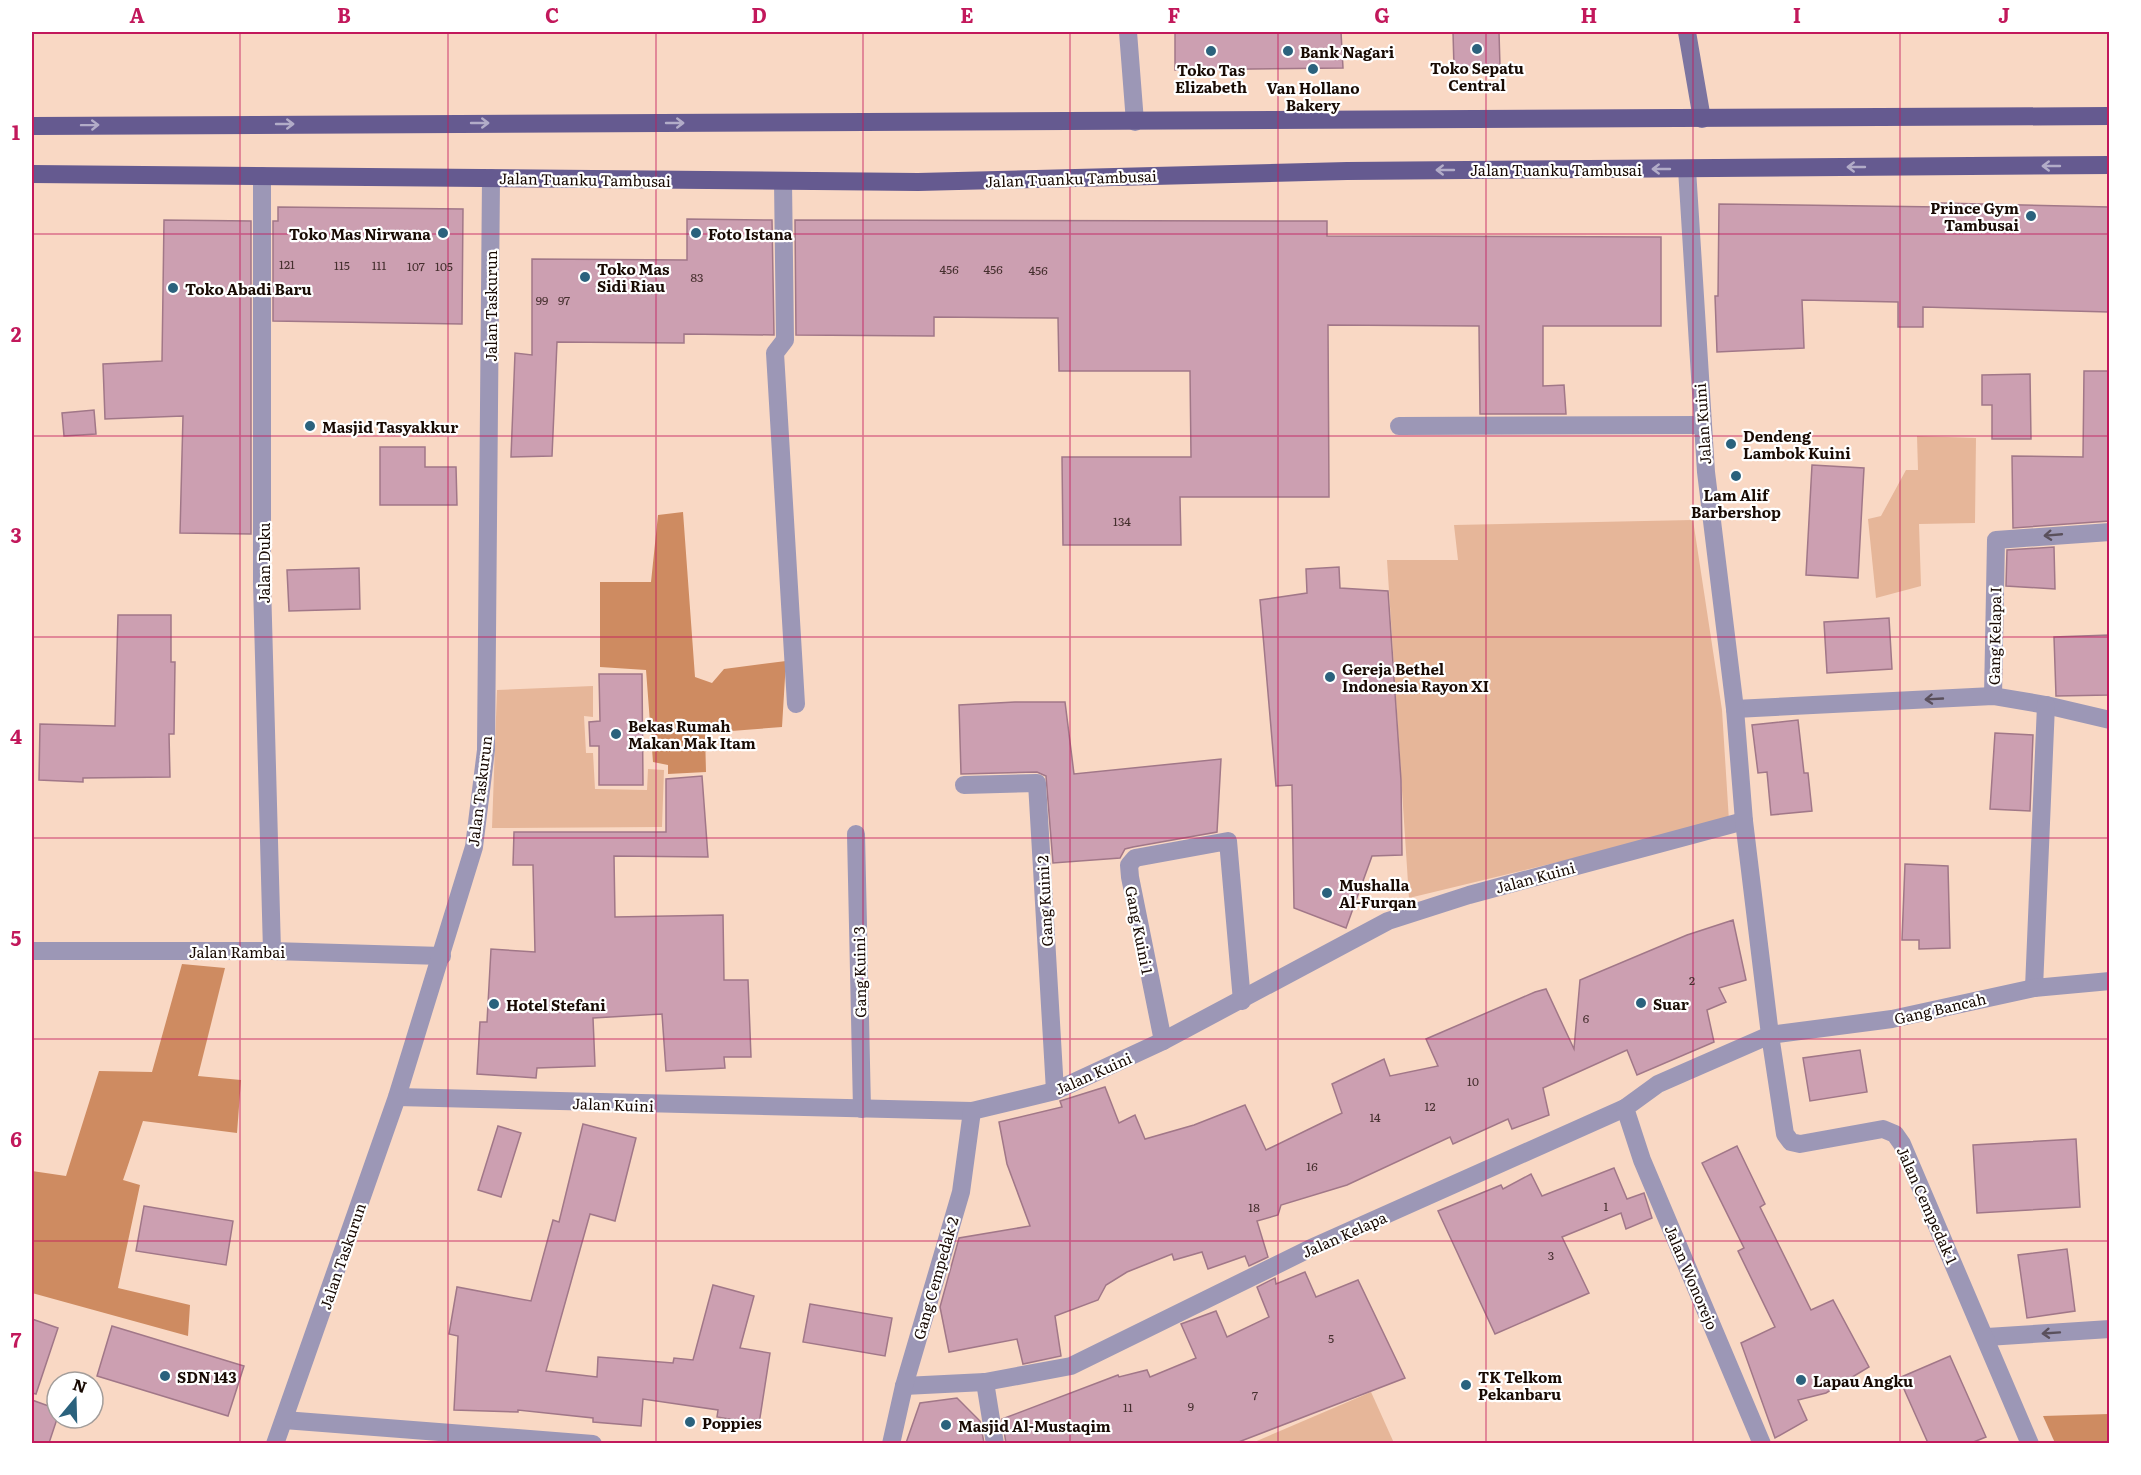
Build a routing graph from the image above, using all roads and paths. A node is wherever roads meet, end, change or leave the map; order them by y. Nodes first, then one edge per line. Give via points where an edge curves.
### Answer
1 (1128, 32) edge
2 (1687, 32) edge
3 (2109, 116) edge
4 (1702, 119) junction
5 (1135, 122) junction
6 (32, 126) edge
7 (2109, 165) edge
8 (1687, 169) junction
9 (32, 174) edge
10 (262, 176) junction
11 (490, 178) junction
12 (783, 181) junction
13 (1701, 425) junction
14 (1399, 426) dead end
15 (2109, 532) edge
16 (1993, 696) junction
17 (796, 704) dead end
18 (2046, 705) junction
19 (1736, 709) junction
20 (2109, 720) edge
21 (964, 785) dead end
22 (1744, 821) junction
23 (856, 834) dead end
24 (32, 951) edge
25 (272, 951) junction
26 (442, 956) junction
27 (2109, 981) edge
28 (2034, 988) junction
29 (1242, 1001) junction
30 (1770, 1035) junction
31 (1163, 1041) junction
32 (1055, 1091) junction
33 (397, 1097) junction
34 (1625, 1108) junction
35 (862, 1109) junction
36 (972, 1111) junction
37 (2109, 1329) edge
38 (1987, 1337) junction
39 (985, 1382) junction
40 (904, 1386) junction
41 (284, 1420) junction
42 (275, 1443) edge
43 (593, 1443) edge
44 (891, 1443) edge
45 (995, 1443) edge
46 (1762, 1443) edge
47 (2031, 1443) edge

1 - 5 street
2 - 4 main road
3 - 4 main road
4 - 5 main road
6 -> 5 main road
7 -> 8 main road, Jalan Tuanku Tambusai
8 -> 12 main road, Jalan Tuanku Tambusai
8 - 13 street, Jalan Kuini
9 - 10 main road, Jalan Tuanku Tambusai
10 - 11 main road, Jalan Tuanku Tambusai
10 - 25 street, Jalan Duku via 262,584
11 - 12 main road, Jalan Tuanku Tambusai
11 - 26 street, Jalan Taskurun via 486,750 474,847
12 - 17 street via 785,340 775,353
13 - 14 street
13 - 19 street, Jalan Kuini
15 -> 16 street, Gang Kelapa I via 1996,540
16 - 18 street
16 -> 19 street, Gang Kelapa I
18 - 20 street
18 - 28 street
19 - 22 street, Jalan Kuini
21 - 32 street, Gang Kuini 2 via 1037,783
22 - 29 street, Jalan Kuini via 1469,895 1388,921
22 - 30 street, Jalan Kuini
23 - 35 street, Gang Kuini 3
24 - 25 street, Jalan Rambai
25 - 26 street, Jalan Rambai
26 - 33 street, Jalan Taskurun
27 - 28 street, Gang Bancah
28 - 30 street, Gang Bancah via 1892,1019
29 - 31 street, Jalan Kuini
29 - 31 street, Gang Kuini 1 via 1228,841 1135,858 1129,865 1130,877
30 - 34 street, Jalan Kelapa via 1658,1084
30 - 38 street, Jalan Cempedak 1 via 1785,1134 1791,1142 1800,1144 1883,1129 1895,1134
31 - 32 street, Jalan Kuini
32 - 36 street, Jalan Kuini
33 - 35 street, Jalan Kuini
33 - 41 street, Jalan Taskurun
34 - 39 street, Jalan Kelapa via 1309,1249 1071,1365
34 - 46 street, Jalan Wonorejo via 1642,1160
35 - 36 street, Jalan Kuini
36 - 40 street, Gang Cempedak 2 via 961,1192
37 -> 38 street
38 - 47 street, Jalan Cempedak 1
39 - 40 street, Jalan Kelapa
39 - 45 street
40 - 44 street, Gang Cempedak 2
41 - 42 street, Jalan Taskurun
41 - 43 street

